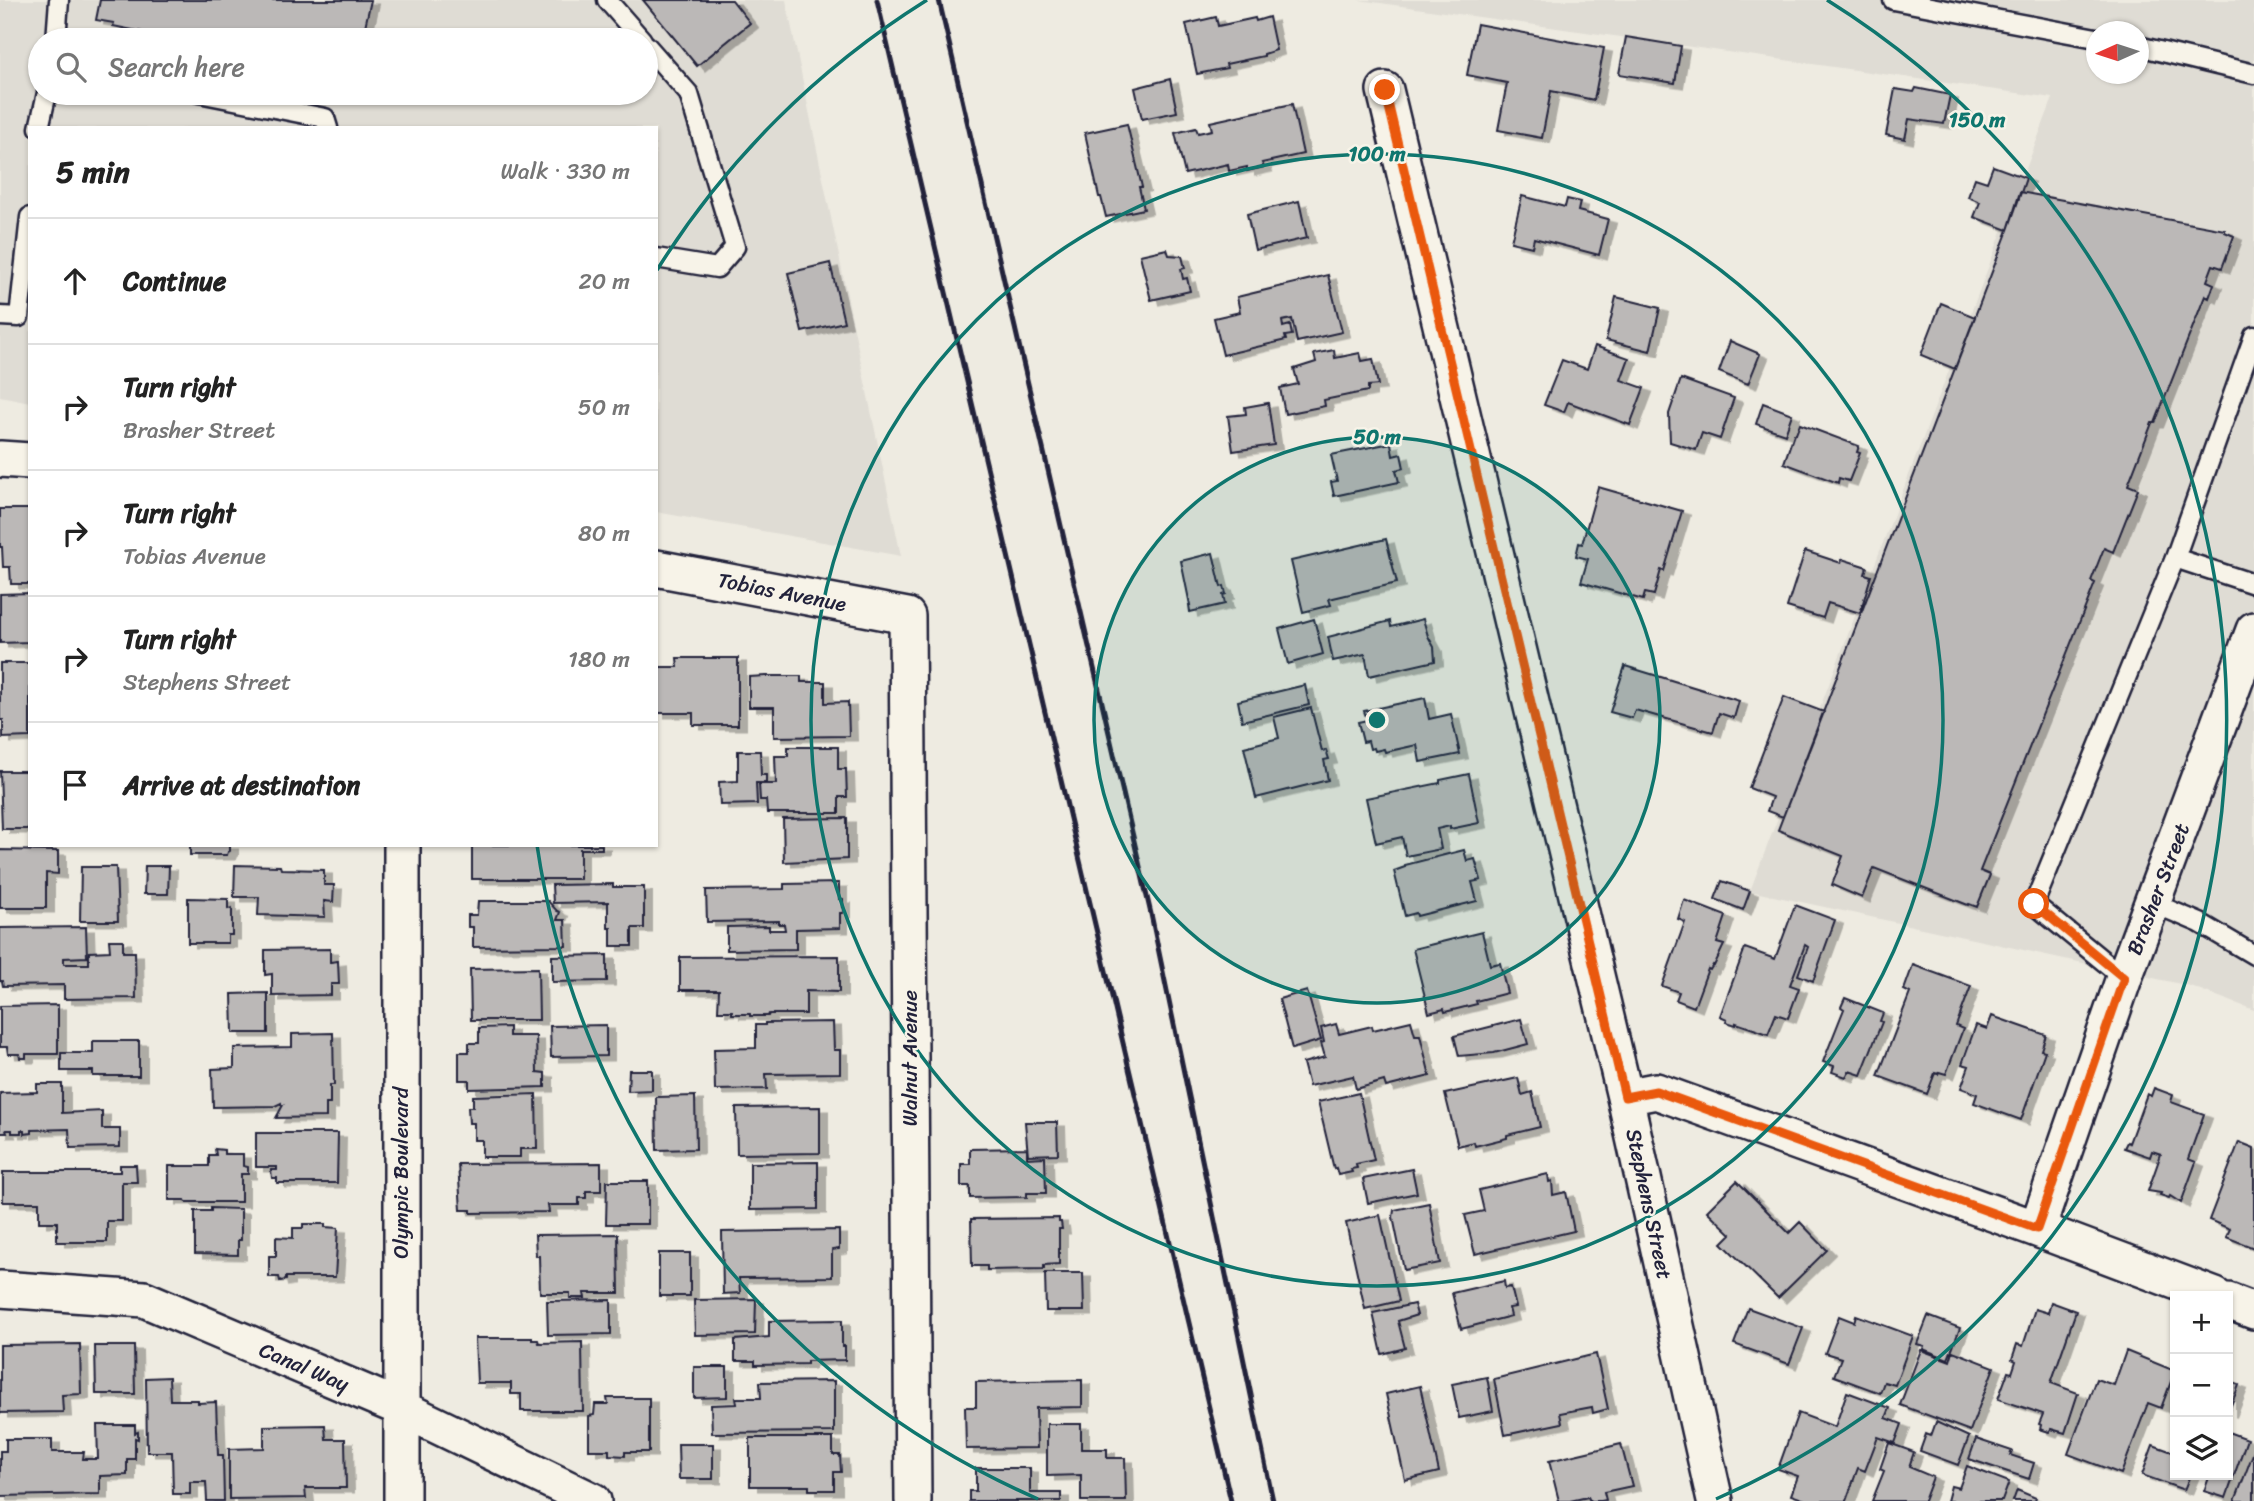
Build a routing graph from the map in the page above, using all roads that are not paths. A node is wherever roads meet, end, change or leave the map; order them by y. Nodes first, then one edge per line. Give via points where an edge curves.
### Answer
1 (59, 0) edge
2 (607, 0) edge
3 (1893, 0) edge
4 (57, 28) edge
5 (632, 28) edge
6 (2086, 36) edge
7 (2149, 49) edge
8 (658, 59) edge
9 (2254, 74) edge
10 (1385, 90) dead end
11 (44, 105) edge
12 (260, 105) edge
13 (39, 126) edge
14 (328, 126) edge
15 (28, 251) edge
16 (658, 258) edge
17 (0, 316) edge
18 (24, 319) edge
19 (2254, 336) edge
20 (0, 459) edge
21 (28, 461) edge
22 (2175, 558) junction
23 (658, 568) edge
24 (2254, 584) edge
25 (907, 615) joint
26 (2254, 630) edge
27 (402, 847) edge
28 (2153, 904) junction
29 (2254, 955) edge
30 (2124, 978) junction
31 (1625, 1097) junction
32 (2037, 1229) junction
33 (0, 1289) edge
34 (2201, 1291) edge
35 (2233, 1303) edge
36 (2254, 1311) edge
37 (401, 1408) junction
38 (402, 1501) edge
39 (593, 1501) edge
40 (913, 1501) edge
41 (1715, 1501) edge

1 - 4 lane
2 - 5 lane
3 - 6 lane
7 - 9 lane
8 - 16 lane via 689,94 735,247 717,268
10 - 31 street, Stephens Street
11 - 13 lane
12 - 14 lane via 326,118
15 - 18 lane
17 - 18 lane
19 - 22 lane
20 - 21 street
22 - 24 lane
22 - 30 lane via 2034,904
23 - 25 street, Tobias Avenue
25 - 40 street, Walnut Avenue
26 - 28 street, Brasher Street
27 - 37 street, Olympic Boulevard
28 - 29 lane via 2200,923
28 - 30 street, Brasher Street
30 - 32 street, Brasher Street
31 - 32 street via 1656,1091
31 - 41 street, Stephens Street
32 - 34 street
33 - 37 street, Canal Way via 144,1299
35 - 36 street
37 - 38 street, Olympic Boulevard
37 - 39 street, Canal Way

